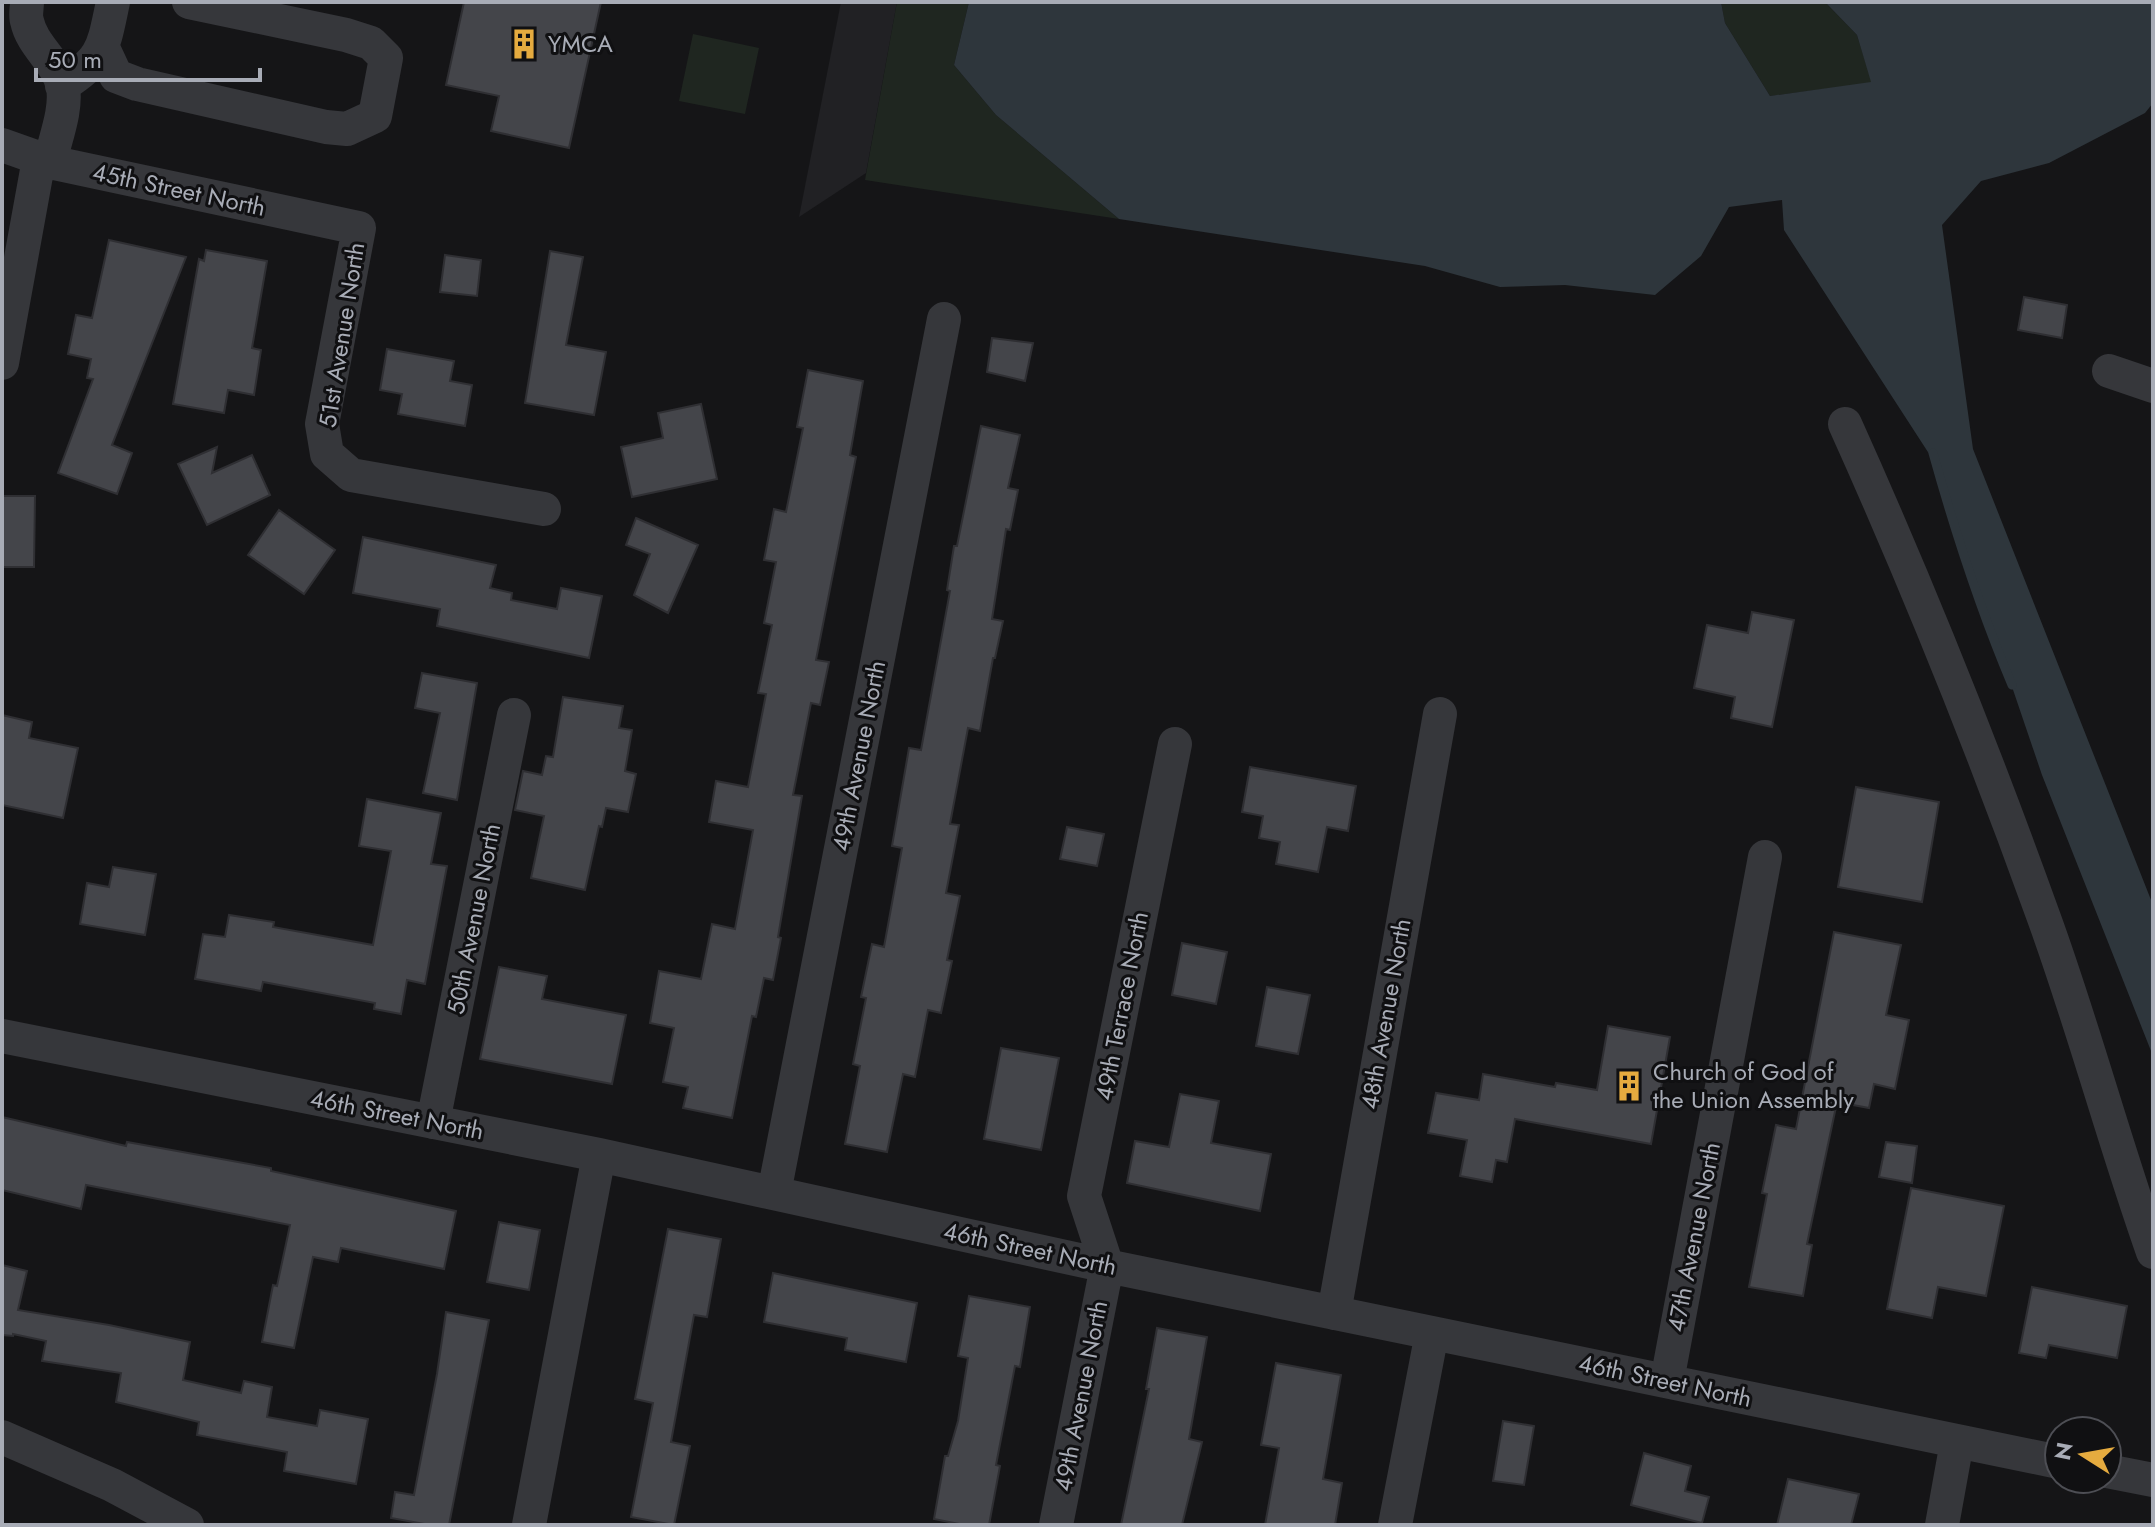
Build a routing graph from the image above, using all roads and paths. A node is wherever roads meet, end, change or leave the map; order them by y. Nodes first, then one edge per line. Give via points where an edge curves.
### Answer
1 (27, 2) edge
2 (113, 2) edge
3 (189, 2) edge
4 (103, 48) junction
5 (62, 86) junction
6 (2, 145) edge
7 (45, 160) junction
8 (359, 228) joint
9 (944, 319) dead end
10 (2, 363) edge
11 (2109, 371) dead end
12 (2153, 386) edge
13 (1845, 424) dead end
14 (544, 509) dead end
15 (1440, 714) dead end
16 (514, 715) dead end
17 (1175, 744) dead end
18 (1765, 857) dead end
19 (2, 1036) edge
20 (433, 1122) junction
21 (599, 1155) junction
22 (774, 1193) junction
23 (2153, 1252) edge
24 (1107, 1266) junction
25 (1334, 1313) junction
26 (1432, 1333) junction
27 (1667, 1381) junction
28 (2, 1437) edge
29 (1957, 1442) junction
30 (2043, 1459) edge
31 (2123, 1474) edge
32 (2153, 1480) edge
33 (187, 1525) edge
34 (529, 1525) edge
35 (1056, 1525) edge
36 (1395, 1525) edge
37 (1942, 1525) edge

1 - 5 street via 26,21
2 - 4 street
3 - 4 street via 371,43 386,58 375,116 347,129 326,127 137,84 116,76
4 - 5 street
5 - 7 street via 63,100
6 - 7 street, 45th Street North
7 - 8 street, 45th Street North
7 - 10 street
8 - 14 street, 51st Avenue North via 322,424 327,454 351,475
9 - 22 street, 49th Avenue North
11 - 12 street
13 - 23 street via 1964,703 2045,921
15 - 25 street, 48th Avenue North
16 - 20 street, 50th Avenue North
17 - 24 street, 49th Terrace North via 1084,1196
18 - 27 street, 47th Avenue North
19 - 20 street, 46th Street North
20 - 21 street, 46th Street North
21 - 22 street, 46th Street North
21 - 34 street
22 - 24 street, 46th Street North
24 - 25 street, 46th Street North
24 - 35 street, 49th Avenue North
25 - 26 street, 46th Street North
26 - 27 street, 46th Street North
26 - 36 street
27 - 29 street, 46th Street North
28 - 33 street
29 - 30 street, 46th Street North
29 - 37 street
31 - 32 street

